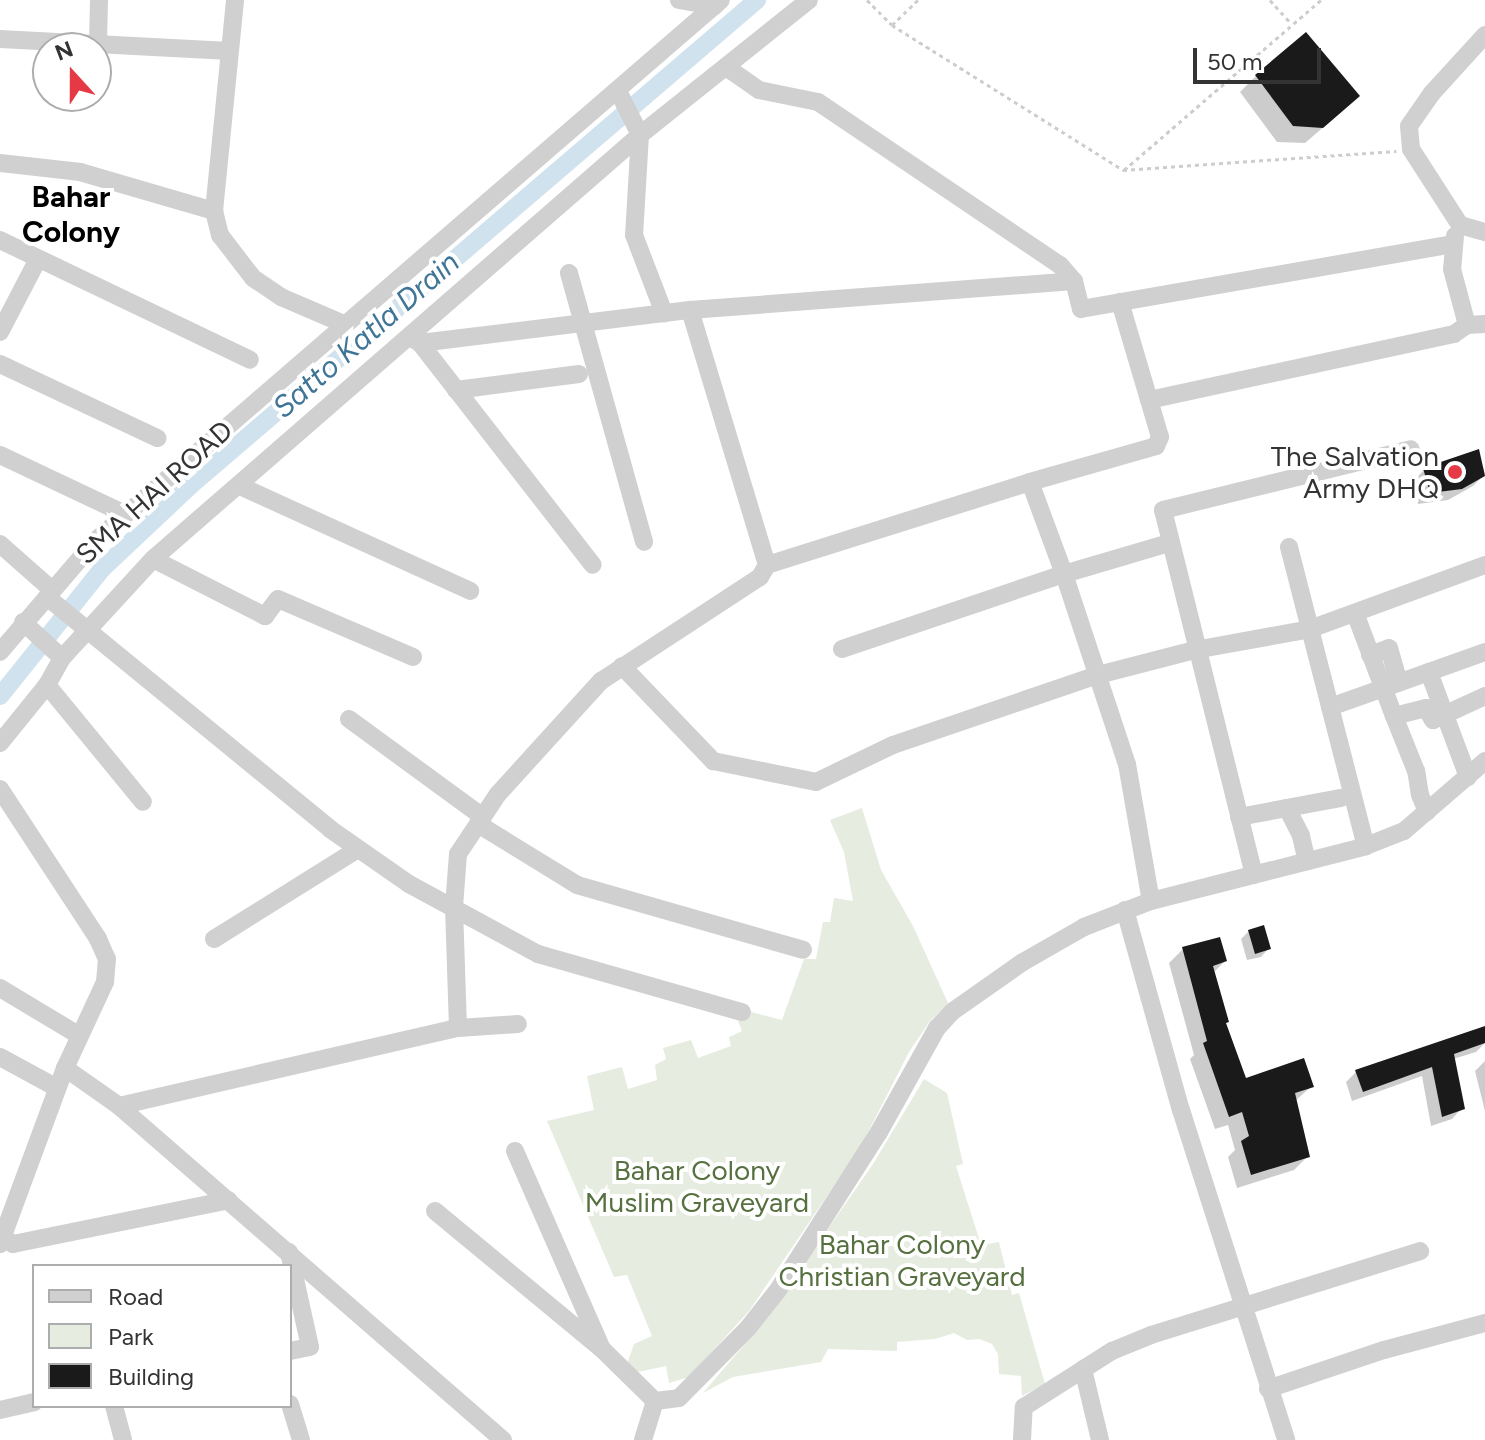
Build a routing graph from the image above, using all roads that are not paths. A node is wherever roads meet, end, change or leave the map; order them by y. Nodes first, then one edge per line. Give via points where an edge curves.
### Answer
1 (99, 0) edge
2 (235, 0) edge
3 (679, 0) edge
4 (809, 0) edge
5 (718, 3) edge
6 (98, 32) edge
7 (1485, 35) edge
8 (0, 39) edge
9 (32, 41) edge
10 (112, 45) edge
11 (230, 51) junction
12 (726, 67) junction
13 (621, 96) junction
14 (638, 129) junction
15 (0, 163) edge
16 (214, 211) junction
17 (1460, 225) junction
18 (1485, 232) edge
19 (0, 240) edge
20 (1452, 244) junction
21 (38, 259) junction
22 (569, 273) dead end
23 (1074, 281) junction
24 (1120, 302) junction
25 (690, 310) junction
26 (664, 313) junction
27 (583, 323) junction
28 (344, 324) junction
29 (1476, 324) edge
30 (0, 332) edge
31 (415, 339) junction
32 (250, 360) dead end
33 (0, 364) edge
34 (579, 374) dead end
35 (456, 390) junction
36 (1149, 400) junction
37 (157, 438) dead end
38 (1411, 449) dead end
39 (0, 455) edge
40 (1030, 482) junction
41 (240, 486) junction
42 (125, 514) junction
43 (644, 542) dead end
44 (1169, 543) junction
45 (0, 544) edge
46 (1289, 547) dead end
47 (153, 559) junction
48 (593, 565) dead end
49 (767, 565) junction
50 (1485, 565) edge
51 (1064, 574) junction
52 (470, 591) dead end
53 (50, 596) junction
54 (1355, 613) junction
55 (84, 624) junction
56 (27, 626) junction
57 (1310, 629) junction
58 (842, 649) dead end
59 (1195, 650) junction
60 (0, 652) edge
61 (1485, 652) edge
62 (56, 653) junction
63 (413, 657) dead end
64 (622, 666) junction
65 (1429, 672) junction
66 (1098, 675) junction
67 (47, 685) junction
68 (1391, 686) junction
69 (1485, 696) edge
70 (1330, 707) junction
71 (1445, 714) junction
72 (1394, 716) junction
73 (349, 719) dead end
74 (0, 743) edge
75 (1485, 761) edge
76 (1468, 777) junction
77 (0, 789) edge
78 (1341, 798) dead end
79 (143, 802) dead end
80 (1287, 808) junction
81 (1427, 812) junction
82 (1239, 817) junction
83 (481, 820) junction
84 (1366, 846) junction
85 (358, 849) junction
86 (1307, 861) junction
87 (1254, 875) junction
88 (1151, 901) junction
89 (454, 907) junction
90 (1125, 910) junction
91 (214, 939) dead end
92 (803, 950) dead end
93 (0, 988) edge
94 (742, 1012) dead end
95 (518, 1024) dead end
96 (458, 1028) junction
97 (80, 1036) junction
98 (0, 1057) edge
99 (65, 1068) junction
100 (57, 1088) junction
101 (119, 1106) junction
102 (515, 1151) dead end
103 (229, 1200) junction
104 (435, 1211) dead end
105 (1, 1239) edge
106 (1420, 1251) dead end
107 (289, 1252) junction
108 (292, 1264) edge
109 (292, 1266) edge
110 (1242, 1308) junction
111 (1485, 1323) edge
112 (602, 1349) junction
113 (292, 1351) edge
114 (1083, 1369) junction
115 (1268, 1389) junction
116 (655, 1401) junction
117 (32, 1402) edge
118 (115, 1408) edge
119 (291, 1408) edge
120 (0, 1410) edge
121 (123, 1440) edge
122 (301, 1440) edge
123 (503, 1440) edge
124 (643, 1440) edge
125 (1022, 1440) edge
126 (1100, 1440) edge
127 (1286, 1440) edge

1 - 6 street
2 - 11 street
3 - 5 street
4 - 12 street
5 - 13 street, SMA HAI ROAD
7 - 17 street via 1409,126 1411,149
8 - 9 street
10 - 11 street
11 - 16 street
12 - 14 street
12 - 23 street via 759,90 818,102 1060,265
13 - 14 street
13 - 28 street, SMA HAI ROAD
14 - 26 street via 634,235
14 - 31 street
15 - 16 street via 80,172
16 - 28 street via 220,235 253,278 281,297
17 - 18 street
17 - 20 street
19 - 21 street
20 - 24 street
20 - 29 street via 1452,269
21 - 30 street
21 - 32 street
22 - 27 street
23 - 24 street via 1081,309
23 - 25 street
24 - 36 street
25 - 26 street
25 - 49 street
26 - 27 street
27 - 31 street
27 - 43 street
28 - 42 street, SMA HAI ROAD
29 - 36 street via 1454,334
31 - 35 street
31 - 41 street
33 - 37 street
34 - 35 street
35 - 48 street
36 - 40 street via 1160,437 1156,446
38 - 44 street via 1163,510
39 - 42 street
40 - 49 street
40 - 51 street
41 - 47 street
41 - 52 street
42 - 53 street, SMA HAI ROAD
44 - 51 street
44 - 59 street
45 - 53 street
46 - 57 street
47 - 55 street
47 - 63 street via 265,616 278,599
49 - 64 street via 760,577
50 - 54 street
51 - 58 street
51 - 66 street
53 - 55 street
53 - 56 street, SMA HAI ROAD
54 - 57 street
54 - 68 street via 1370,655
55 - 62 street
55 - 85 street
56 - 60 street, SMA HAI ROAD
56 - 62 street
57 - 59 street
57 - 70 street
59 - 66 street
59 - 82 street
61 - 65 street
62 - 67 street
64 - 66 street via 713,761 816,782 893,745
64 - 83 street via 601,681 498,794
65 - 68 street
65 - 71 street
66 - 88 street via 1127,764
67 - 74 street
67 - 79 street
68 - 70 street
68 - 72 street
69 - 71 street
70 - 84 street
71 - 72 street via 1433,720 1426,708
71 - 76 street
72 - 81 street
73 - 83 street
75 - 76 street
76 - 81 street
77 - 97 street via 107,959 105,982
78 - 80 street
80 - 82 street
80 - 86 street
81 - 84 street via 1404,831
82 - 87 street
83 - 89 street via 458,854
83 - 92 street via 577,885
84 - 86 street
85 - 89 street
85 - 91 street
86 - 87 street
87 - 88 street
88 - 90 street
89 - 94 street via 538,954
89 - 96 street
90 - 110 street
90 - 116 street via 1035,955 953,1011 937,1028 879,1132 778,1290 679,1398
93 - 97 street
95 - 96 street
96 - 101 street
97 - 99 street
98 - 100 street
99 - 100 street
99 - 101 street
100 - 105 street
101 - 103 street
102 - 112 street
103 - 105 street via 13,1244
103 - 107 street
104 - 112 street
106 - 110 street
107 - 108 street
107 - 123 street
109 - 113 street via 310,1347
110 - 114 street via 1151,1335
110 - 115 street
111 - 115 street
112 - 116 street
114 - 125 street via 1024,1407
114 - 126 street
115 - 127 street
116 - 124 street
117 - 120 street
118 - 121 street
119 - 122 street

